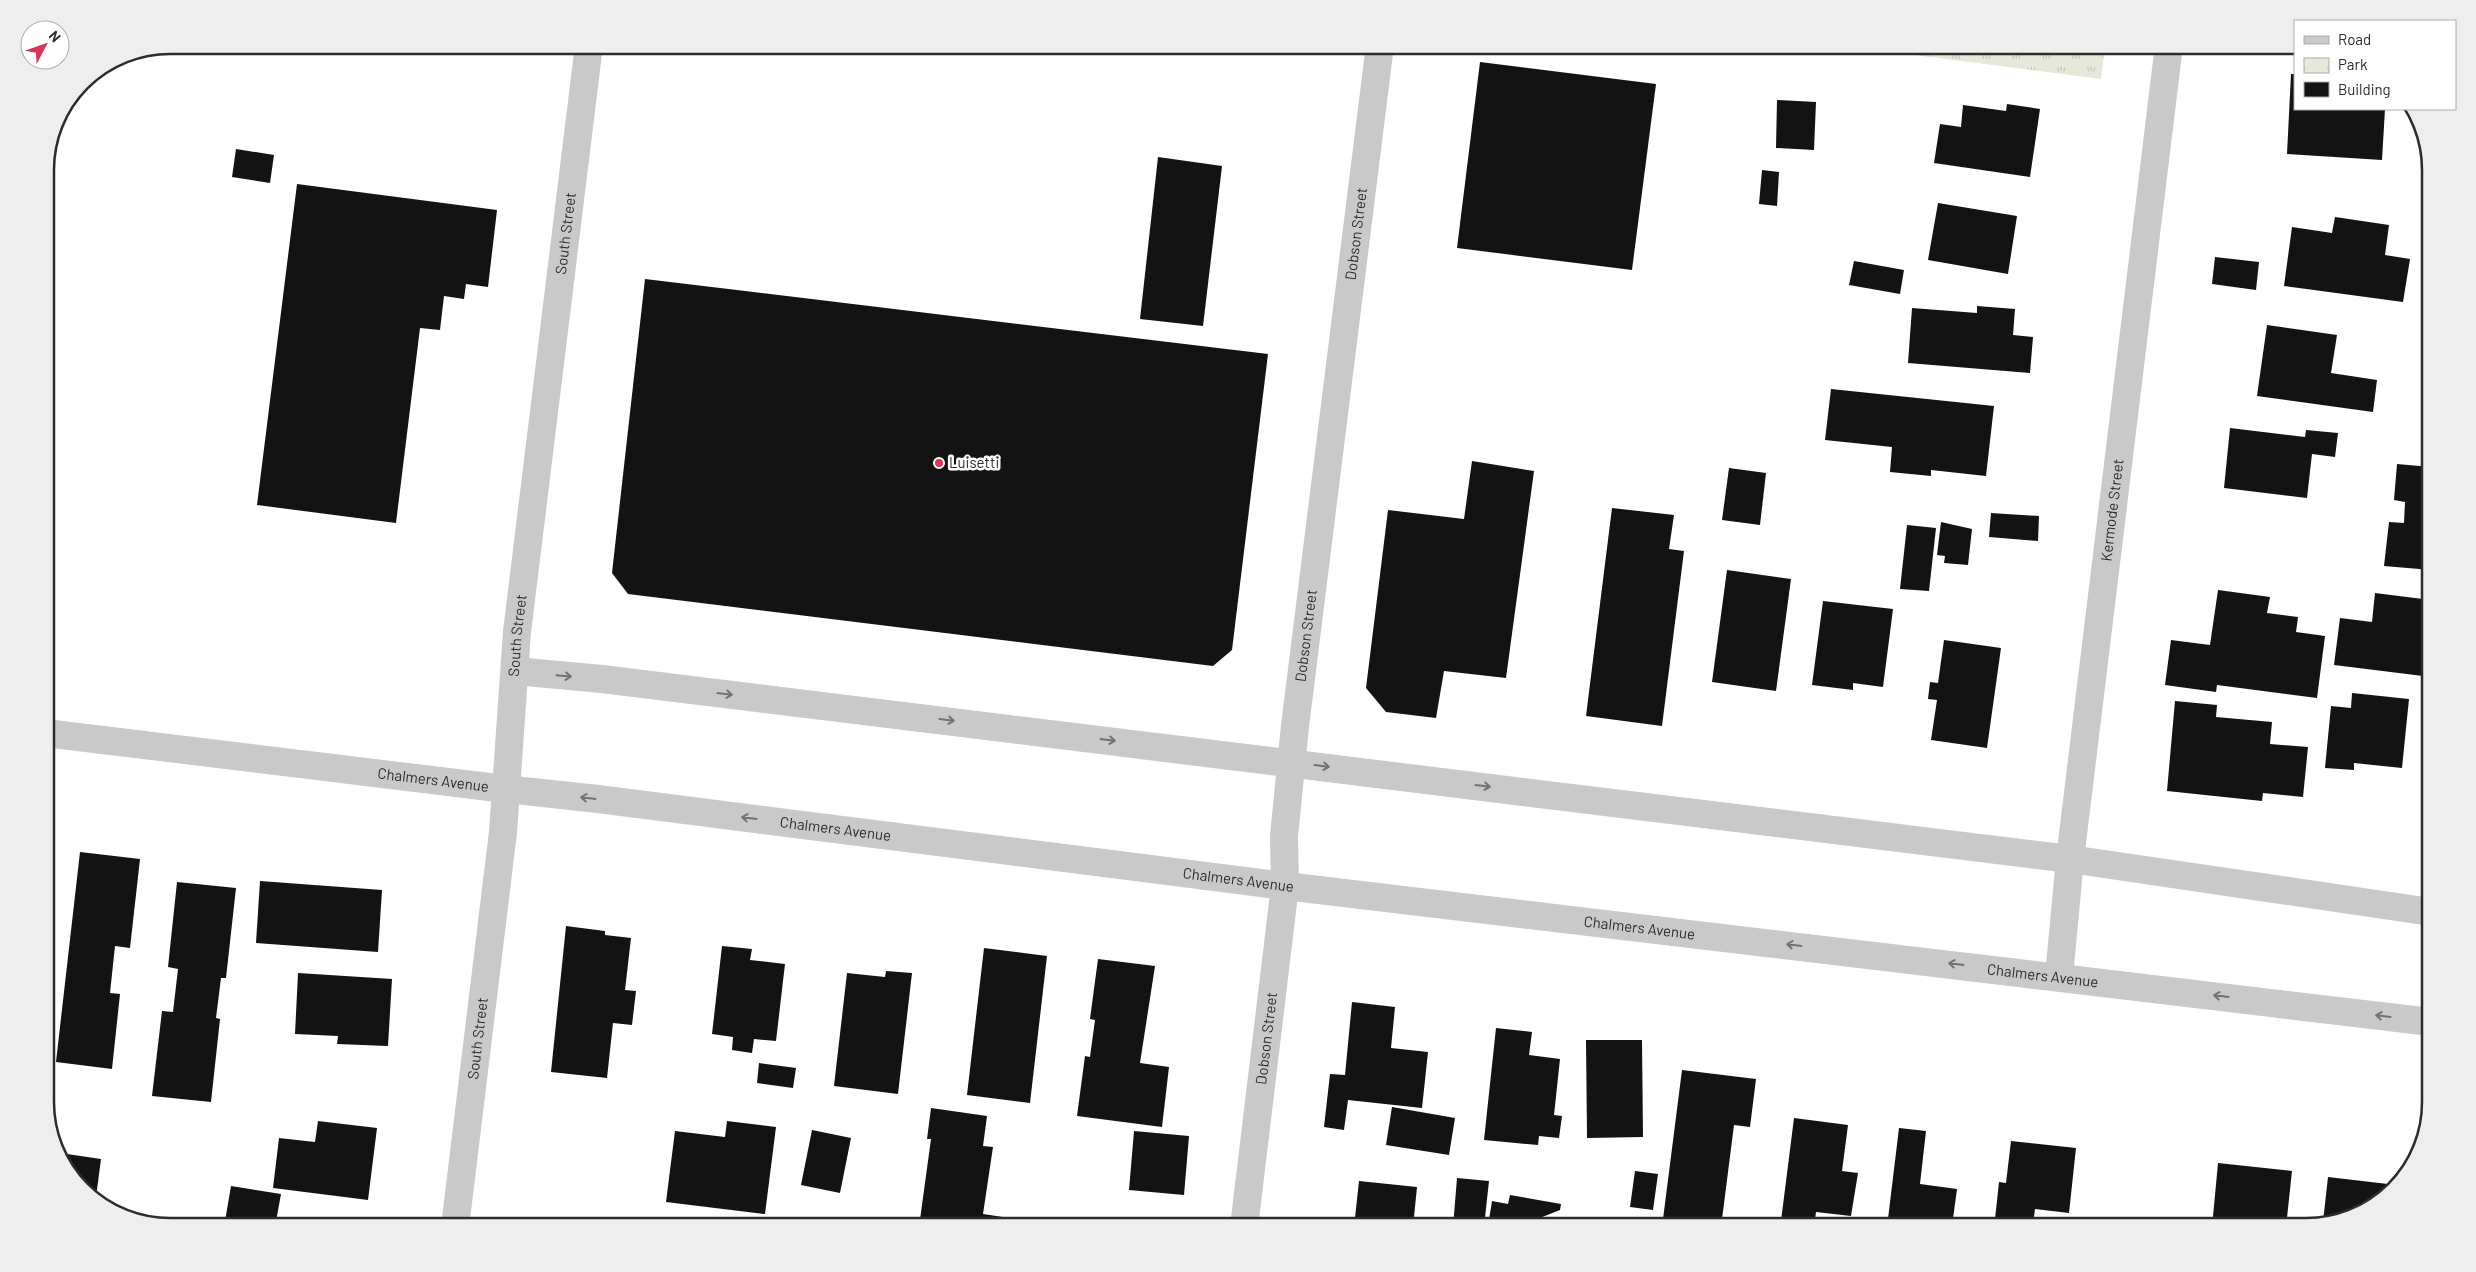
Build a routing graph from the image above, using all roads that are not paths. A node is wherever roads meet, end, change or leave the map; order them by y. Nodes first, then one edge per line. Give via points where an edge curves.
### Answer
1 (588, 54) edge
2 (1379, 54) edge
3 (2168, 54) edge
4 (515, 671) junction
5 (54, 734) edge
6 (1292, 762) junction
7 (506, 789) junction
8 (2070, 859) junction
9 (1285, 886) junction
10 (2422, 911) edge
11 (2059, 976) junction
12 (2422, 1021) edge
13 (456, 1218) edge
14 (1245, 1218) edge

1 - 4 street, South Street via 517,632
2 - 6 street, Dobson Street
3 - 8 street, Kermode Street
4 -> 6 street
4 - 7 street, South Street
5 - 7 street, Chalmers Avenue
6 -> 8 street
6 - 9 street, Dobson Street via 1284,836
9 -> 7 street, Chalmers Avenue
7 - 13 street, South Street
8 - 10 street
8 - 11 street, Kermode Street
11 -> 9 street, Chalmers Avenue
9 - 14 street, Dobson Street
12 -> 11 street, Chalmers Avenue

